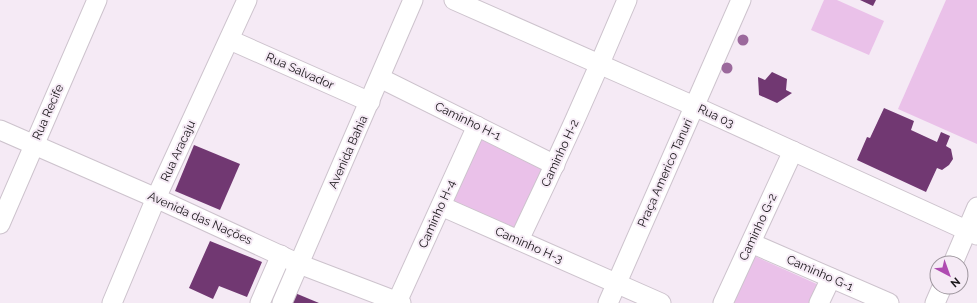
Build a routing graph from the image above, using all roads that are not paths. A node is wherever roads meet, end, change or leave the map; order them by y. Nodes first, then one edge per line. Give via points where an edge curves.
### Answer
1 (97, 0) edge
2 (247, 0) edge
3 (413, 0) edge
4 (454, 0) edge
5 (626, 0) edge
6 (742, 0) edge
7 (230, 40) junction
8 (600, 64) junction
9 (380, 78) junction
10 (370, 102) junction
11 (694, 106) junction
12 (477, 126) junction
13 (0, 130) edge
14 (33, 145) junction
15 (793, 152) junction
16 (555, 165) junction
17 (156, 198) junction
18 (441, 206) junction
19 (977, 207) edge
20 (0, 224) edge
21 (972, 233) edge
22 (519, 240) junction
23 (751, 243) junction
24 (281, 255) junction
25 (958, 255) edge
26 (299, 264) junction
27 (831, 278) junction
28 (616, 284) junction
29 (399, 302) edge
30 (112, 303) edge
31 (260, 303) edge
32 (282, 303) edge
33 (608, 303) edge
34 (661, 303) edge
35 (723, 303) edge
36 (819, 303) edge
37 (889, 303) edge

1 - 14 street, Rua Recife
2 - 7 street, Rua Aracaju
3 - 9 street, Avenida Bahia
4 - 8 street, Rua 03
5 - 8 street, Caminho H-2
6 - 11 street, Praça Americo Tanuri
7 - 10 street, Rua Salvador
7 - 17 street, Rua Aracaju
8 - 11 street, Rua 03
8 - 16 street, Caminho H-2
9 - 10 street, Avenida Bahia
9 - 12 street, Caminho H-1
10 - 26 street, Avenida Bahia
11 - 15 street, Rua 03
11 - 28 street, Praça Americo Tanuri
12 - 16 street, Caminho H-1
12 - 18 street, Caminho H-4
13 - 14 street, Avenida das Nações
14 - 17 street, Avenida das Nações
14 - 20 street, Rua Recife
15 - 21 street, Rua 03
15 - 23 street, Caminho G-2
16 - 22 street, Caminho H-2
17 - 24 street, Avenida das Nações
17 - 30 street, Rua Aracaju
18 - 22 street, Caminho H-3
18 - 29 street, Caminho H-4
19 - 21 street
21 - 25 street
22 - 28 street, Caminho H-3
23 - 27 street, Caminho G-1
23 - 35 street, Caminho G-2
24 - 26 street, Avenida das Nações
24 - 31 street
26 - 29 street, Avenida das Nações
26 - 32 street, Avenida Bahia
27 - 36 street
27 - 37 street, Caminho G-1
28 - 33 street, Praça Americo Tanuri
28 - 34 street, Caminho H-3

